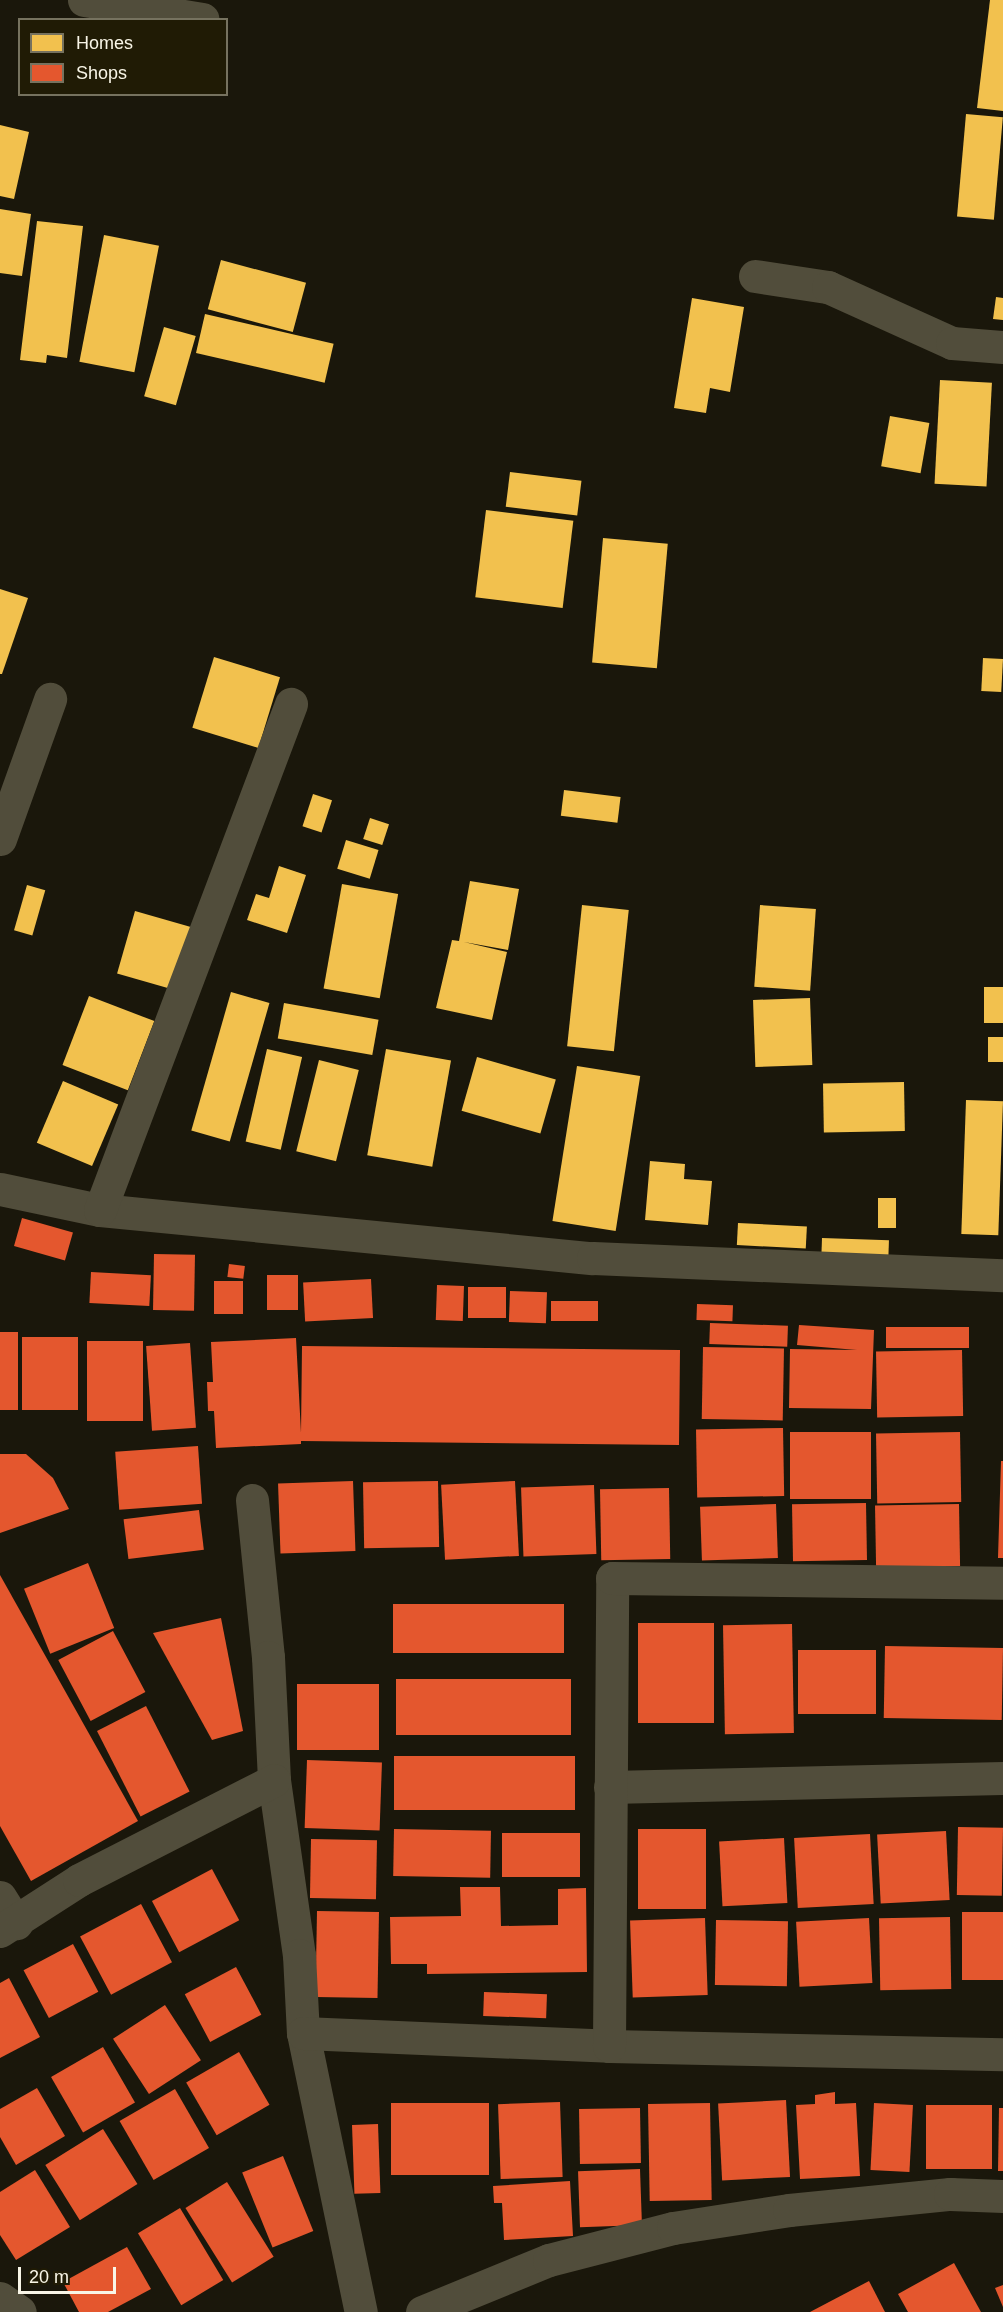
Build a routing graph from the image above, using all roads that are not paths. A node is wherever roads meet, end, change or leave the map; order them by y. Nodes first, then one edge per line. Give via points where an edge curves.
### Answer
1 (84, 0) edge
2 (196, 18) edge
3 (755, 276) dead end
4 (1003, 347) edge
5 (50, 699) dead end
6 (291, 704) dead end
7 (0, 839) edge
8 (0, 1189) edge
9 (100, 1210) junction
10 (1003, 1275) edge
11 (252, 1500) dead end
12 (1003, 1583) edge
13 (1003, 1778) edge
14 (274, 1779) junction
15 (610, 1787) junction
16 (5, 1917) edge
17 (303, 2033) junction
18 (609, 2046) junction
19 (1003, 2054) edge
20 (1003, 2196) edge
21 (0, 2298) edge
22 (20, 2312) edge
23 (362, 2312) edge
24 (422, 2312) edge

1 - 2 street
3 - 4 street via 828,287 952,343
5 - 7 street
6 - 9 street
8 - 9 street
9 - 10 street via 593,1258
11 - 14 street via 268,1657
12 - 15 street via 612,1578
13 - 15 street
14 - 16 street
14 - 17 street via 299,1955
15 - 18 street
17 - 18 street
17 - 23 street
18 - 19 street
20 - 24 street via 950,2194 812,2207 673,2228 549,2260
21 - 22 street

